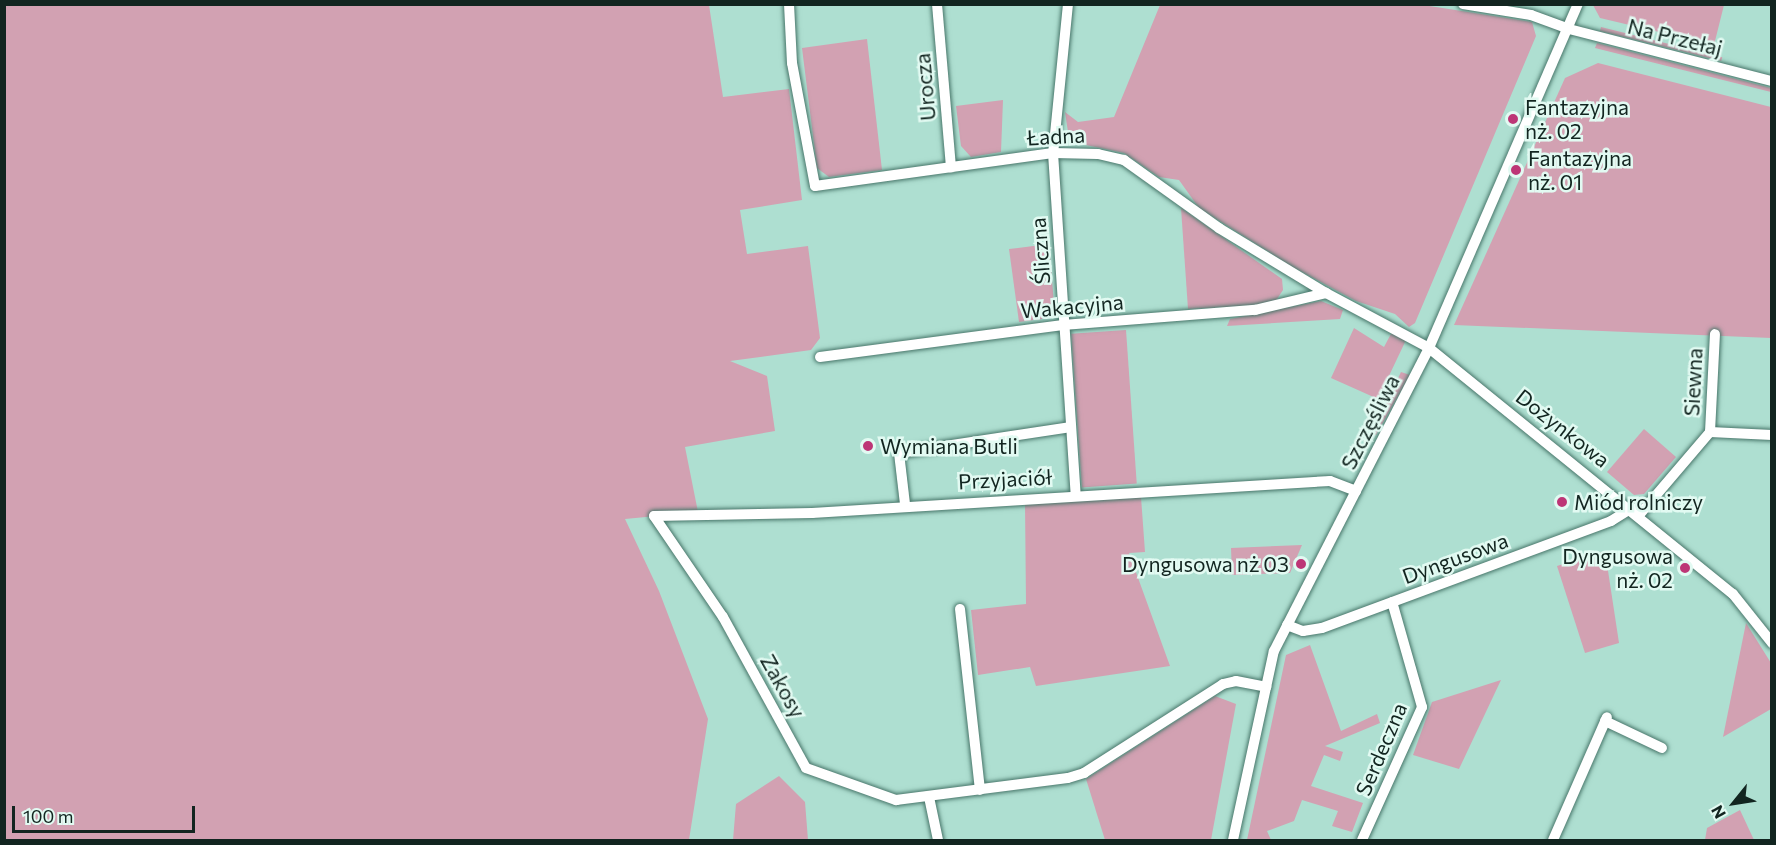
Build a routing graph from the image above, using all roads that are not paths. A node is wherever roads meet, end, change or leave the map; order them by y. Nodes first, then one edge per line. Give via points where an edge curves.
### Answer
1 (789, 4) edge
2 (937, 4) edge
3 (1068, 4) edge
4 (1464, 4) edge
5 (1578, 4) edge
6 (1569, 30) junction
7 (1772, 81) edge
8 (1053, 153) junction
9 (951, 167) junction
10 (1326, 293) junction
11 (1063, 325) junction
12 (1715, 334) dead end
13 (1430, 348) junction
14 (820, 357) dead end
15 (1071, 428) junction
16 (1710, 432) junction
17 (1772, 435) edge
18 (1356, 491) junction
19 (1076, 495) junction
20 (905, 504) junction
21 (1636, 511) junction
22 (654, 516) joint
23 (1392, 602) junction
24 (960, 609) dead end
25 (1287, 625) junction
26 (1772, 643) edge
27 (1266, 687) junction
28 (1662, 748) dead end
29 (980, 790) junction
30 (929, 798) junction
31 (938, 840) edge
32 (1233, 840) edge
33 (1362, 840) edge
34 (1553, 840) edge

1 - 9 street, Ładna via 792,63 815,186
2 - 9 street, Urocza
3 - 8 street, Śliczna
4 - 6 street, Na Przełaj via 1531,15
5 - 6 street, Szczęśliwa
6 - 7 street, Na Przełaj
6 - 13 street, Szczęśliwa
8 - 9 street, Ładna
8 - 10 street, Ładna via 1098,153 1124,160 1219,228
8 - 11 street, Śliczna
10 - 11 street, Wakacyjna via 1245,312
10 - 13 street, Ładna
11 - 14 street, Wakacyjna
11 - 15 street, Śliczna
12 - 16 street, Siewna
13 - 18 street, Szczęśliwa
13 - 21 street, Dożynkowa
15 - 19 street, Śliczna
15 - 20 street via 899,453
16 - 17 street
16 - 21 street, Siewna
18 - 19 street, Przyjaciół via 1330,481
18 - 25 street, Szczęśliwa
19 - 20 street, Przyjaciół
20 - 22 street, Przyjaciół via 812,513
21 - 23 street, Dyngusowa
21 - 26 street, Dożynkowa via 1737,597
22 - 30 street, Zakosy via 723,617 806,768 896,800
23 - 25 street, Dyngusowa via 1314,630
23 - 33 street, Serdeczna via 1422,707
24 - 29 street
25 - 27 street, Szczęśliwa via 1274,651
27 - 29 street, Zakosy via 1236,681 1223,684 1084,773
27 - 32 street, Szczęśliwa
28 - 34 street via 1606,719
29 - 30 street, Zakosy
30 - 31 street

